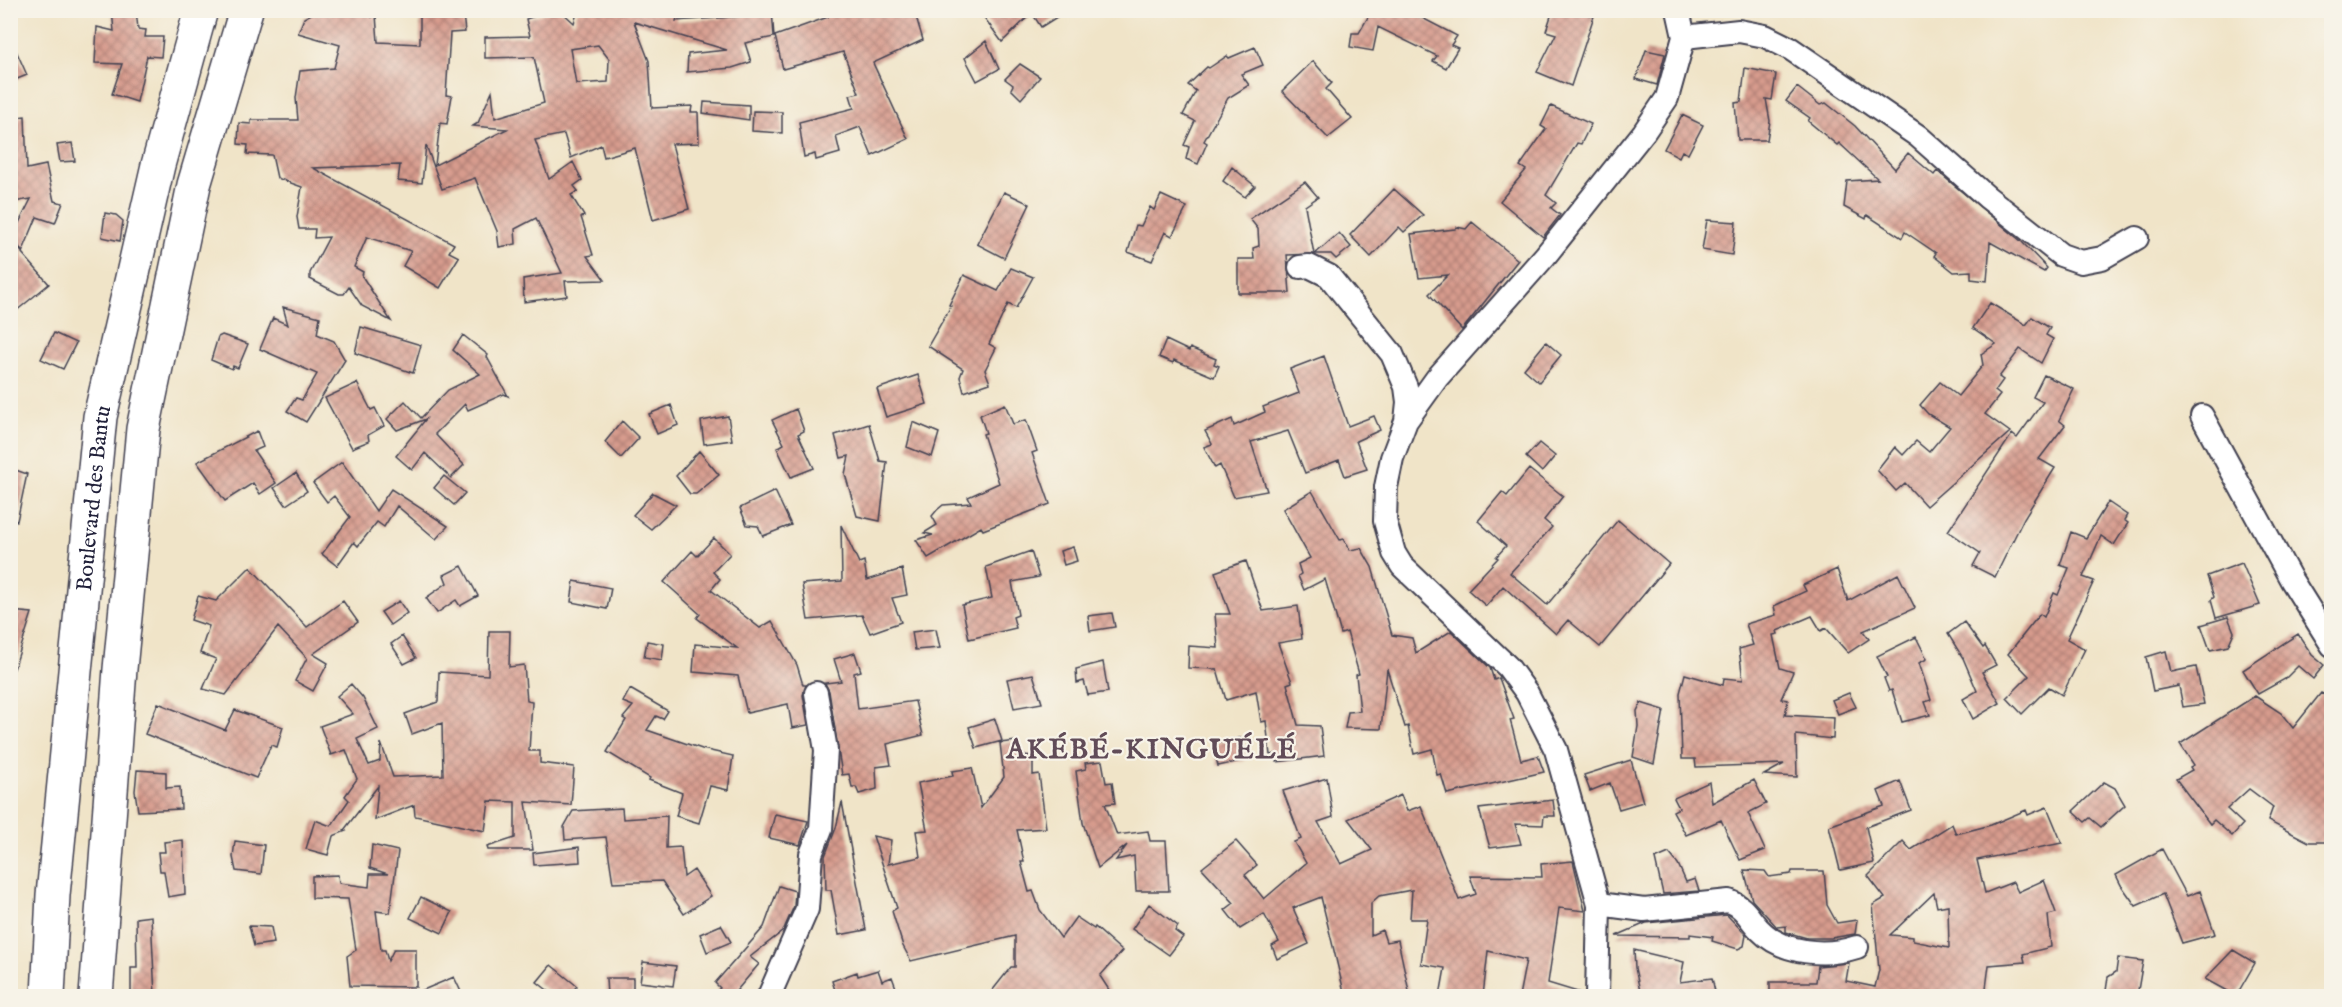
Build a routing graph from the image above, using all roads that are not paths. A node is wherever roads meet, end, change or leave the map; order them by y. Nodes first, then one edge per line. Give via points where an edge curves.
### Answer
1 (201, 10) edge
2 (246, 10) edge
3 (1678, 10) edge
4 (1684, 37) junction
5 (2137, 238) dead end
6 (1300, 267) dead end
7 (2202, 416) dead end
8 (1406, 421) junction
9 (2331, 645) edge
10 (816, 693) dead end
11 (1599, 904) junction
12 (1857, 947) dead end
13 (48, 996) edge
14 (96, 996) edge
15 (769, 996) edge
16 (1597, 996) edge

1 - 13 highway, Boulevard des Bantu via 158,165 100,417 53,895
2 - 14 highway, Boulevard des Bantu via 194,185 143,429 120,669
3 - 4 street
4 - 5 street via 1739,32 1765,36 1791,49 1918,136 2061,255 2081,262 2102,258
4 - 8 street via 1666,98 1644,132 1545,256 1437,378
6 - 8 street via 1309,266 1329,276 1392,354 1406,387
7 - 9 street
8 - 11 street via 1386,487 1385,521 1394,553 1417,583 1508,667 1527,693 1556,750
10 - 15 street via 826,750 821,829 811,854 807,909
11 - 12 street via 1644,910 1730,901 1739,905 1779,945 1828,953
11 - 16 street

